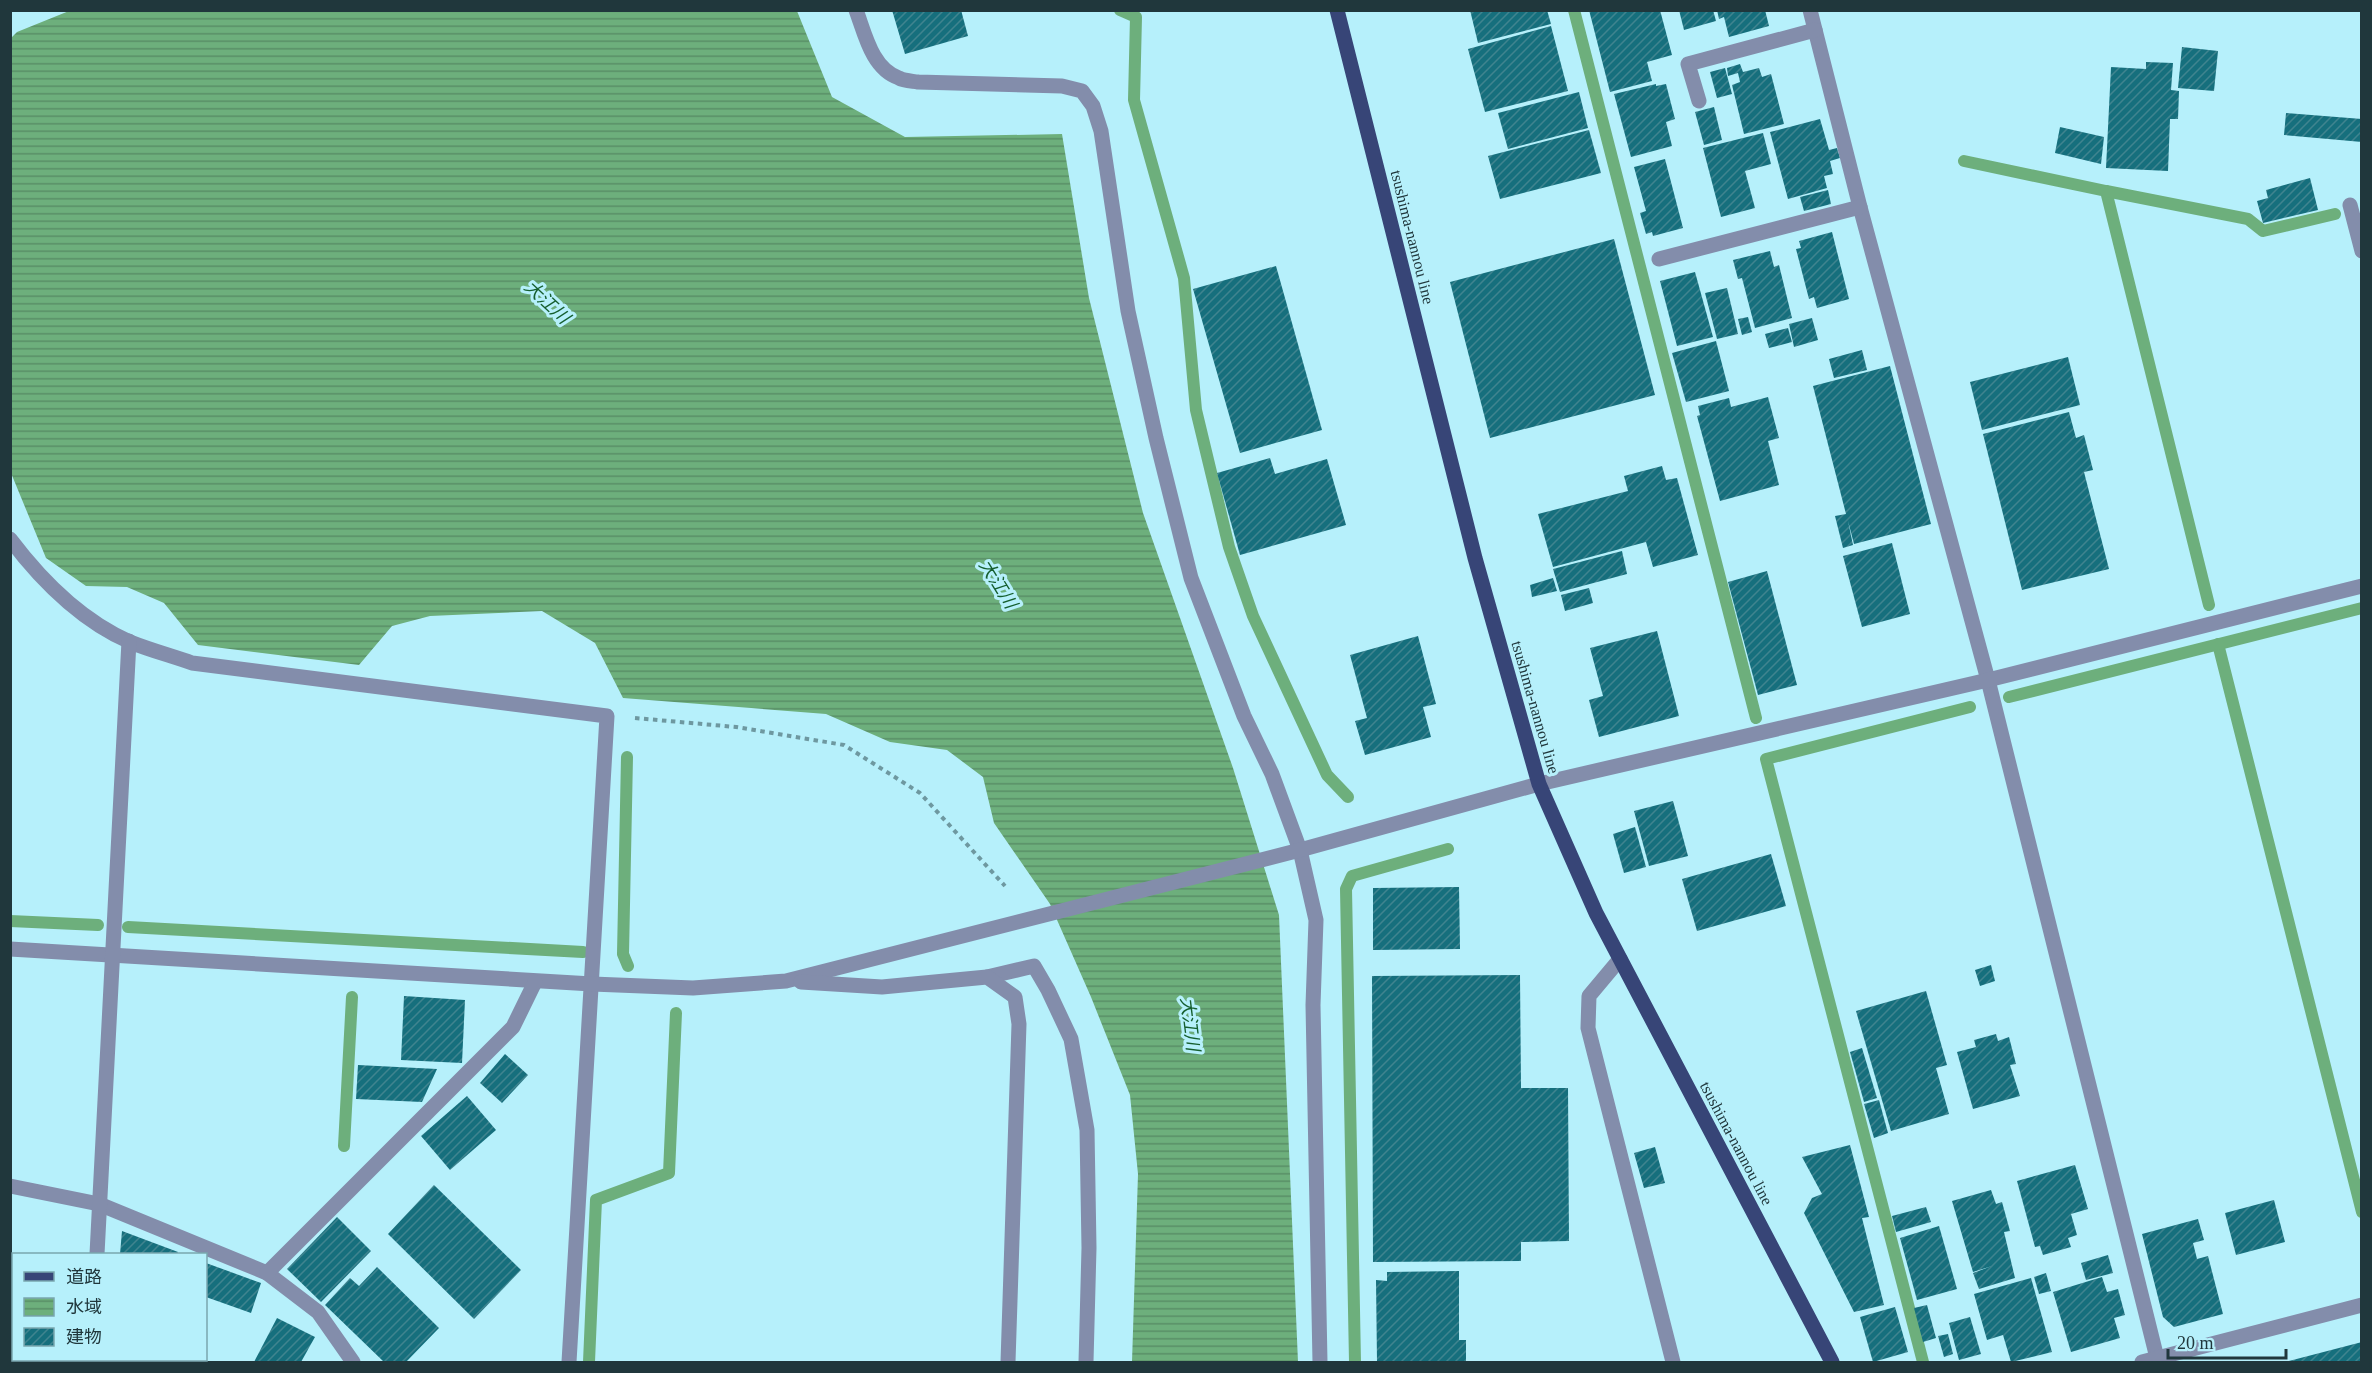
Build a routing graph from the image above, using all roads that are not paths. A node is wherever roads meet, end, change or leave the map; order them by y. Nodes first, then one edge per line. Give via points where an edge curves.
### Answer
1 (856, 10) edge
2 (1337, 10) edge
3 (1810, 10) edge
4 (1815, 30) junction
5 (1699, 101) dead end
6 (2350, 205) dead end
7 (1860, 207) junction
8 (2361, 251) edge
9 (1659, 259) dead end
10 (10, 539) edge
11 (2361, 586) edge
12 (129, 641) junction
13 (1988, 680) junction
14 (1539, 784) junction
15 (1300, 850) junction
16 (10, 949) edge
17 (111, 957) junction
18 (1620, 959) junction
19 (987, 976) junction
20 (786, 981) junction
21 (535, 982) junction
22 (592, 984) junction
23 (10, 1186) edge
24 (99, 1204) junction
25 (97, 1253) edge
26 (267, 1273) junction
27 (2361, 1305) edge
28 (2153, 1361) edge
29 (353, 1362) edge
30 (569, 1362) edge
31 (1008, 1362) edge
32 (1086, 1362) edge
33 (1320, 1362) edge
34 (1673, 1362) edge
35 (1833, 1362) edge

1 - 15 street via 873,53 883,69 898,78 918,82 1062,86 1082,91 1093,106 1101,130 1128,310 1191,578
2 - 14 main road, tsushima-nannou line via 1475,558
3 - 4 street
4 - 5 street via 1688,64
4 - 7 street
6 - 8 street
7 - 9 street
7 - 13 street
10 - 12 street via 59,593 92,620
11 - 13 street
12 - 17 street
12 - 22 street via 192,663 608,716
13 - 14 street
13 - 28 street
14 - 15 street
14 - 18 main road, tsushima-nannou line
15 - 20 street
15 - 33 street via 1316,920 1313,1005
16 - 17 street
17 - 21 street
17 - 24 street
18 - 34 street via 1589,996 1588,1028
18 - 35 main road, tsushima-nannou line
19 - 20 street via 882,987
19 - 31 street via 1014,998 1019,1024
19 - 32 street via 1034,966 1071,1039 1087,1130
20 - 22 street via 693,988
21 - 22 street
21 - 26 street via 513,1027
22 - 30 street
23 - 24 street
24 - 25 street
24 - 26 street
26 - 29 street via 318,1312
27 - 28 street

